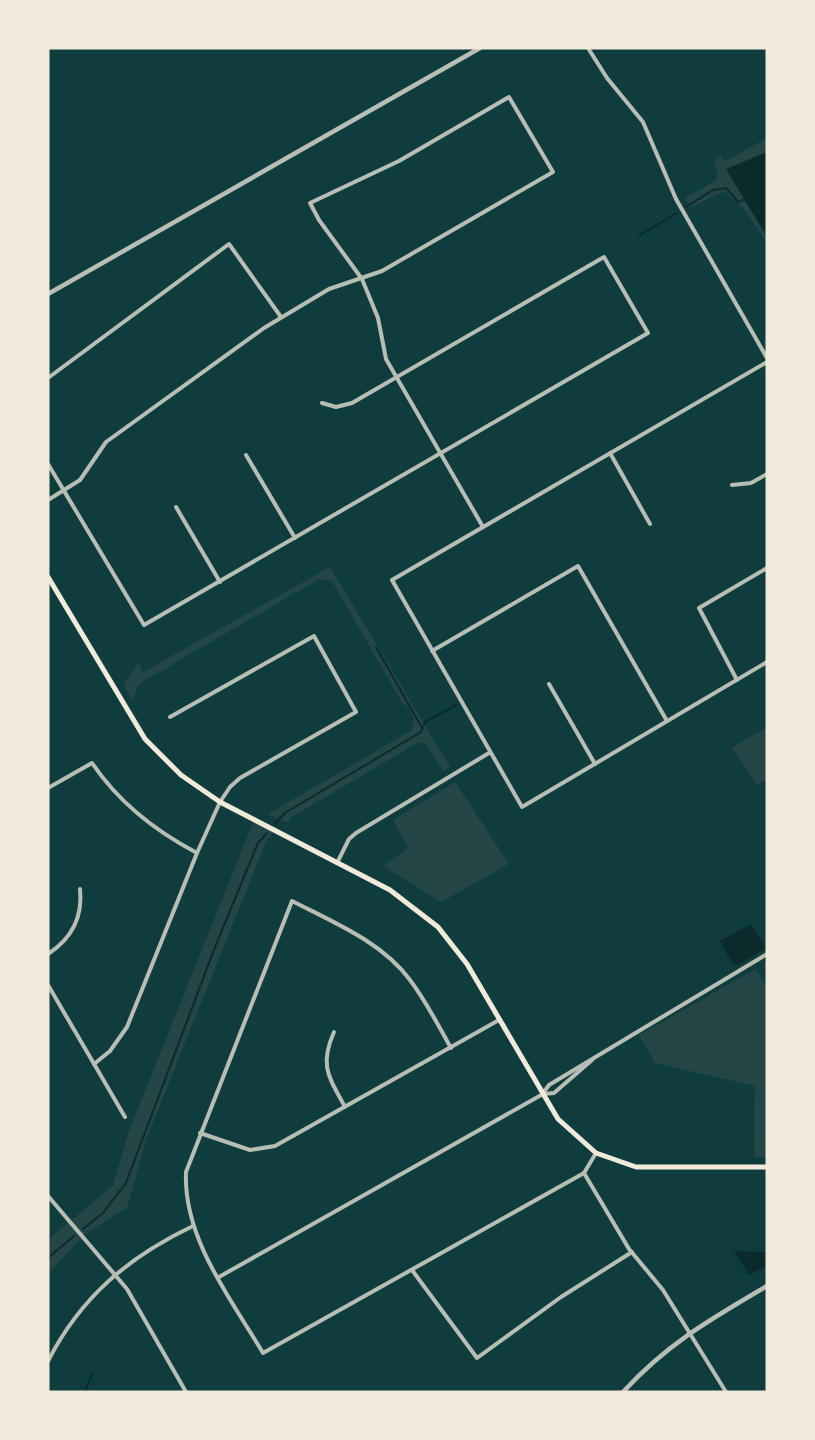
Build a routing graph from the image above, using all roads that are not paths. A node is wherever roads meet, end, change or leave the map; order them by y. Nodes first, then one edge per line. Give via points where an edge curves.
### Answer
1 (480, 48) edge
2 (588, 48) edge
3 (362, 279) junction
4 (48, 294) edge
5 (281, 317) junction
6 (767, 360) edge
7 (396, 377) junction
8 (48, 378) edge
9 (322, 403) dead end
10 (440, 453) junction
11 (610, 453) junction
12 (246, 455) dead end
13 (48, 464) edge
14 (767, 474) edge
15 (732, 485) dead end
16 (64, 490) junction
17 (48, 500) edge
18 (176, 507) dead end
19 (650, 524) dead end
20 (483, 527) junction
21 (295, 538) junction
22 (767, 568) edge
23 (48, 577) edge
24 (220, 582) junction
25 (432, 651) junction
26 (767, 662) edge
27 (737, 680) junction
28 (549, 684) dead end
29 (170, 717) dead end
30 (667, 722) junction
31 (489, 753) junction
32 (595, 764) junction
33 (48, 788) edge
34 (220, 802) junction
35 (197, 853) junction
36 (337, 862) junction
37 (80, 889) dead end
38 (48, 954) edge
39 (767, 954) edge
40 (48, 985) edge
41 (499, 1020) junction
42 (334, 1032) dead end
43 (451, 1048) junction
44 (592, 1060) junction
45 (94, 1064) junction
46 (543, 1094) junction
47 (345, 1107) junction
48 (125, 1117) dead end
49 (200, 1133) junction
50 (596, 1153) junction
51 (767, 1167) edge
52 (584, 1173) junction
53 (48, 1197) edge
54 (193, 1226) junction
55 (632, 1252) junction
56 (412, 1270) junction
57 (115, 1274) junction
58 (219, 1277) junction
59 (767, 1286) edge
60 (689, 1332) junction
61 (48, 1361) edge
62 (186, 1392) edge
63 (623, 1392) edge
64 (726, 1392) edge

1 - 4 street
2 - 6 street via 643,122 676,199
3 - 3 street via 310,203 399,161 509,97 553,172
3 - 5 street via 328,289
3 - 7 street via 378,318 386,359
5 - 8 street via 229,244
5 - 16 street via 106,442 85,475
6 - 11 street
7 - 9 street via 345,406
7 - 10 street
7 - 10 street via 604,257 648,333
10 - 20 street
10 - 21 street
11 - 19 street
11 - 20 street
12 - 21 street
13 - 16 street
14 - 15 street via 752,483
16 - 17 street
16 - 24 street via 144,625
18 - 24 street
20 - 25 street via 392,580
21 - 24 street
22 - 27 street via 699,608
23 - 34 main road via 145,739 181,775
25 - 30 street via 578,566
25 - 31 street
26 - 27 street
27 - 30 street
28 - 32 street
29 - 34 street via 314,636 356,712 240,778
30 - 32 street
31 - 32 street via 522,807
31 - 36 street via 356,832
33 - 35 street via 92,764 139,815
34 - 35 street
34 - 36 main road
35 - 45 street via 135,1012 116,1043
36 - 41 main road via 390,890 438,927 467,964
37 - 38 street via 82,904 70,936
39 - 44 street
40 - 45 street
41 - 43 street
41 - 46 main road
42 - 47 street via 325,1064
43 - 47 street
43 - 49 street via 410,980 391,960 365,940 292,901
44 - 46 street via 549,1085
44 - 46 street via 554,1093
45 - 48 street
46 - 50 main road via 567,1130
46 - 58 street
47 - 49 street via 262,1150 241,1149
49 - 54 street via 186,1172
50 - 51 main road via 636,1167
50 - 52 street
52 - 55 street
52 - 56 street
53 - 57 street
54 - 57 street
54 - 58 street
55 - 56 street via 561,1296 477,1358
55 - 60 street via 663,1290
56 - 58 street via 263,1353
57 - 61 street via 84,1304
57 - 62 street
59 - 60 street
60 - 63 street via 651,1362
60 - 64 street

